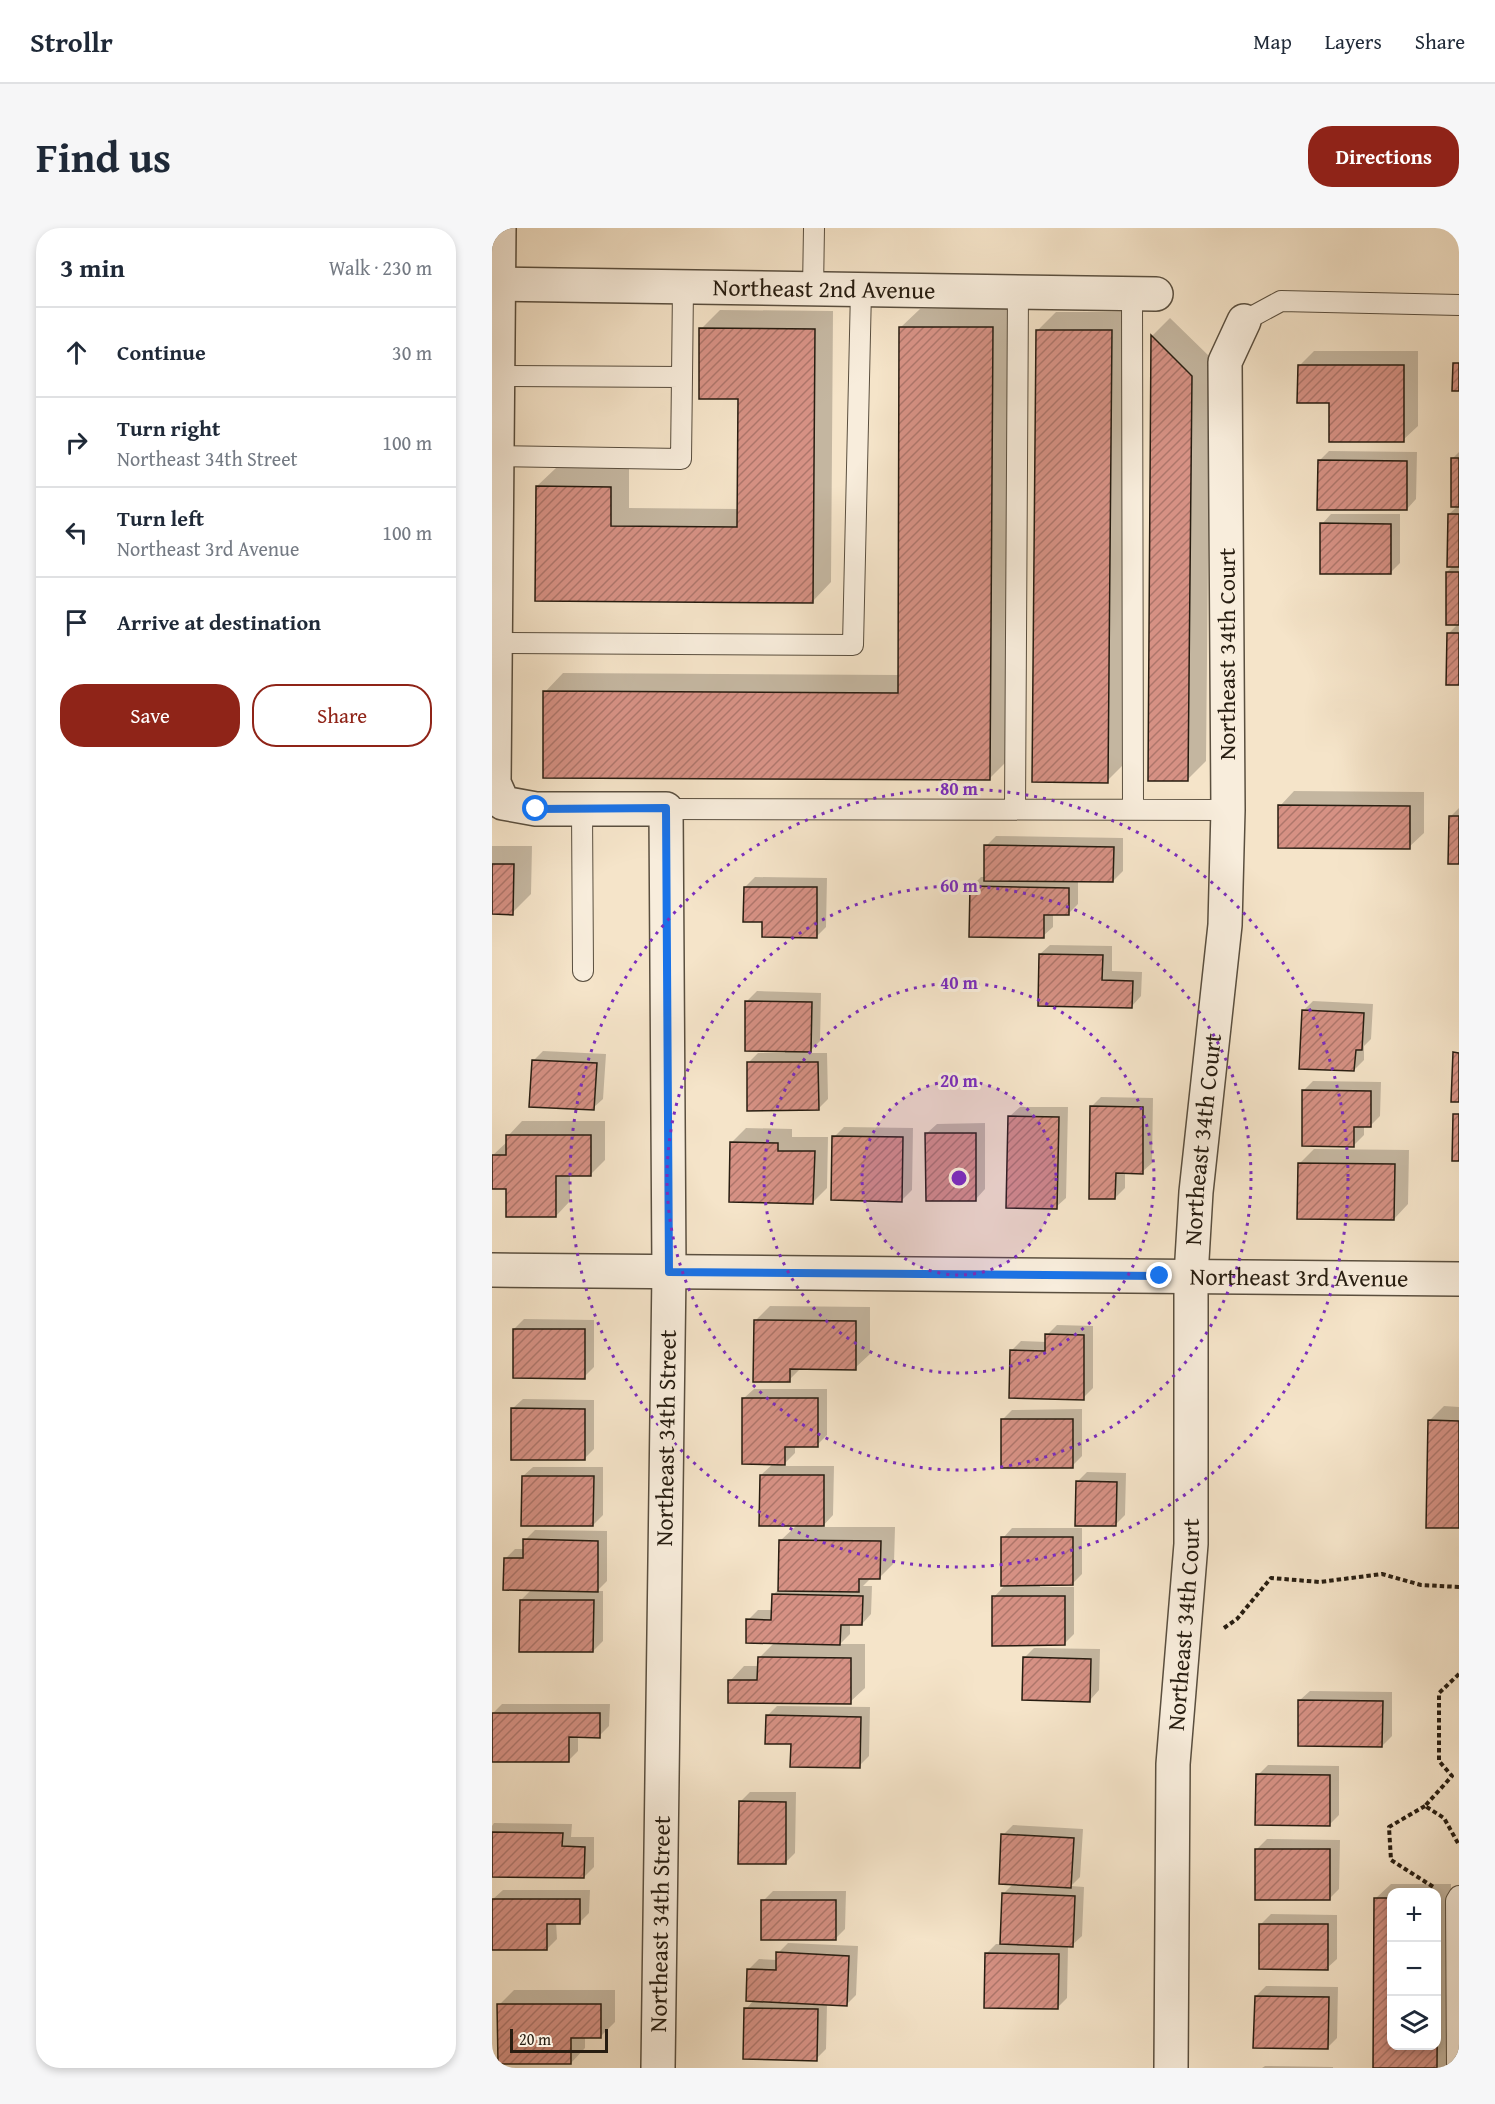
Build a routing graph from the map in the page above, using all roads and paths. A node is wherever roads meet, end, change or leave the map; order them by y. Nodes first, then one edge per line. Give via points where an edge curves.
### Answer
1 (499, 228) edge
2 (814, 228) edge
3 (495, 284) edge
4 (682, 287) junction
5 (813, 289) junction
6 (861, 290) junction
7 (1018, 292) junction
8 (1144, 294) joint
9 (1459, 305) edge
10 (1244, 321) joint
11 (497, 376) junction
12 (682, 377) junction
13 (496, 456) junction
14 (495, 643) junction
15 (496, 798) edge
16 (666, 808) junction
17 (582, 809) junction
18 (1015, 809) junction
19 (1133, 809) junction
20 (1228, 810) junction
21 (583, 972) dead end
22 (492, 1270) edge
23 (669, 1272) junction
24 (1191, 1276) junction
25 (1459, 1279) edge
26 (1459, 1587) edge
27 (1224, 1628) dead end
28 (1459, 1674) edge
29 (1425, 1806) junction
30 (1459, 1845) edge
31 (1457, 1898) edge
32 (658, 2068) edge
33 (1171, 2068) edge
34 (1457, 2068) edge

1 - 3 street
2 - 5 lane
3 - 4 street, Northeast 2nd Avenue
3 - 11 street
4 - 5 street, Northeast 2nd Avenue
4 - 12 lane
5 - 6 street, Northeast 2nd Avenue
6 - 7 street, Northeast 2nd Avenue
6 - 14 lane via 853,645
7 - 8 street, Northeast 2nd Avenue
7 - 18 lane
8 - 19 lane
9 - 10 lane via 1281,301
10 - 20 street, Northeast 34th Court via 1225,362
11 - 12 lane
11 - 13 street
12 - 13 lane via 681,459
13 - 14 street
14 - 15 street
15 - 17 street via 536,809
16 - 17 street
16 - 18 lane
16 - 23 street, Northeast 34th Street
17 - 21 lane
18 - 19 lane
19 - 20 lane
20 - 24 street, Northeast 34th Court via 1225,925 1196,1192
22 - 23 street, Northeast 3rd Avenue
23 - 24 street, Northeast 3rd Avenue
23 - 32 street, Northeast 34th Street
24 - 25 street, Northeast 3rd Avenue
24 - 33 street, Northeast 34th Court via 1191,1544 1173,1764
26 - 27 path via 1421,1585 1382,1574 1320,1582 1271,1578 1237,1619
28 - 29 path via 1439,1693 1438,1761 1452,1776
29 - 30 path via 1444,1818
29 - 31 path via 1389,1827 1391,1860
31 - 34 lane

